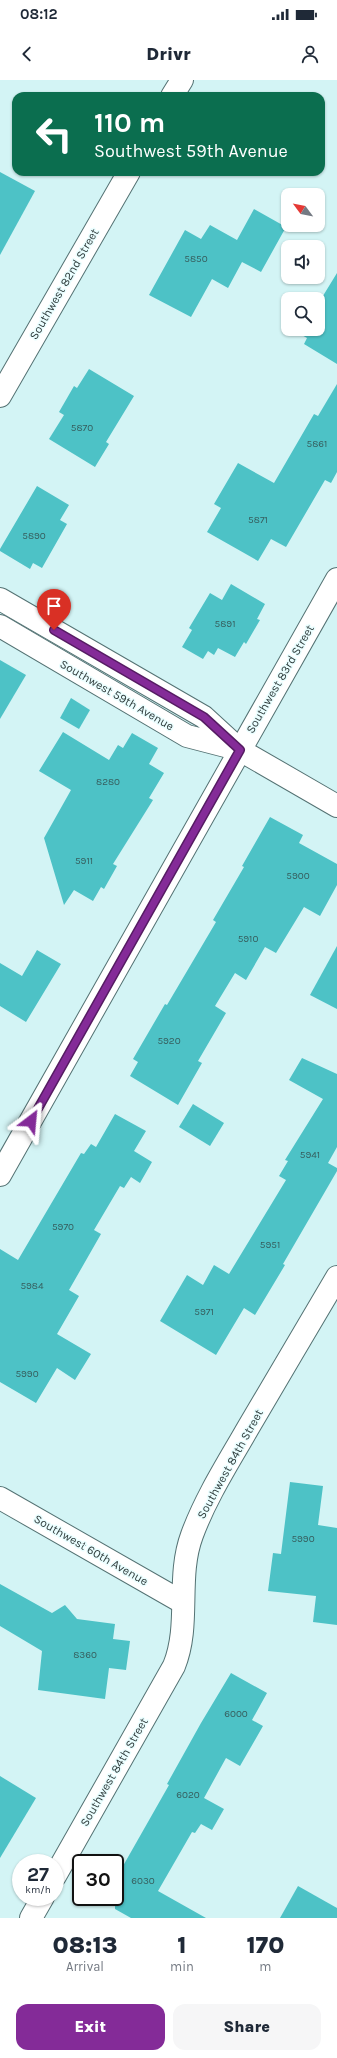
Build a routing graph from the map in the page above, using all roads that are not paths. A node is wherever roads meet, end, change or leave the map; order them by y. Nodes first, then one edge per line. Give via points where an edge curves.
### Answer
1 (182, 80) edge
2 (174, 92) edge
3 (127, 176) edge
4 (0, 396) edge
5 (337, 579) edge
6 (0, 599) edge
7 (0, 626) edge
8 (240, 750) junction
9 (337, 806) edge
10 (0, 1175) edge
11 (337, 1277) edge
12 (0, 1498) edge
13 (182, 1602) junction
14 (64, 1860) edge
15 (38, 1906) edge
16 (31, 1918) edge

1 - 2 street
3 - 4 street, Southwest 82nd Street
5 - 8 street, Southwest 83rd Street
6 - 8 street, Southwest 59th Avenue via 204,717
7 - 8 street, Southwest 59th Avenue via 187,736
8 - 9 street, Southwest 59th Avenue
8 - 10 street, Southwest 83rd Street
11 - 13 street, Southwest 84th Street via 217,1482 199,1519 186,1554
12 - 13 street, Southwest 60th Avenue
13 - 14 street, Southwest 84th Street via 182,1642 174,1666
15 - 16 street

